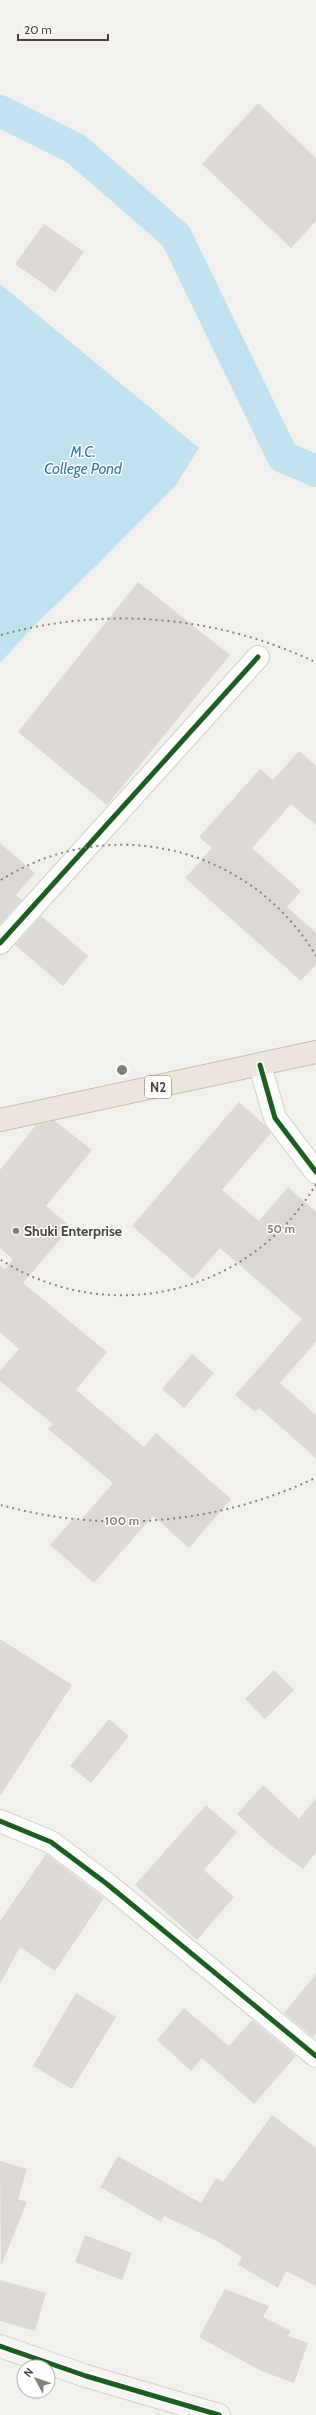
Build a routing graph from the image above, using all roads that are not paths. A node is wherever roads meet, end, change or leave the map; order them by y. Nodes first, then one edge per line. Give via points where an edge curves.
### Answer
1 (258, 657) dead end
2 (0, 943) edge
3 (316, 1052) edge
4 (260, 1065) junction
5 (0, 1120) edge
6 (316, 1172) edge
7 (0, 1821) edge
8 (316, 2056) edge
9 (0, 2346) edge
10 (219, 2415) edge

1 - 2 street
3 - 4 highway, N2
4 - 5 highway, N2
4 - 6 street via 275,1118
7 - 8 street via 51,1842 107,1884
9 - 10 street via 86,2376

